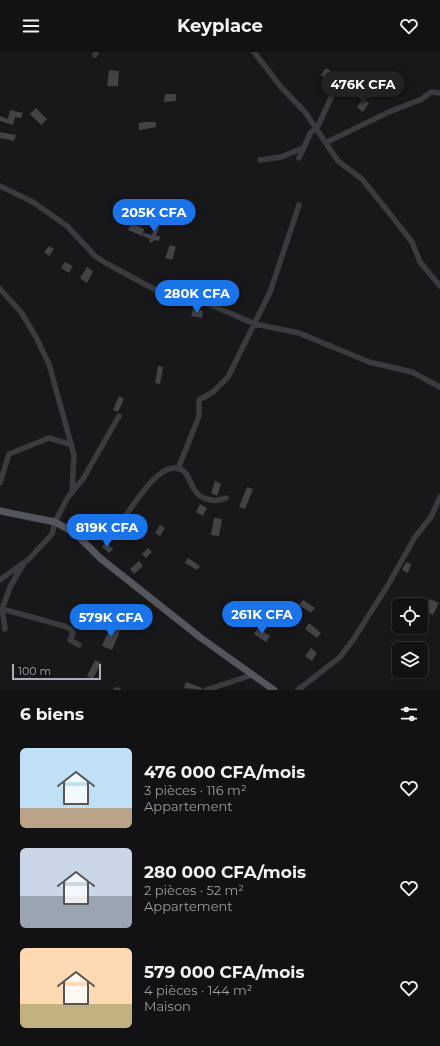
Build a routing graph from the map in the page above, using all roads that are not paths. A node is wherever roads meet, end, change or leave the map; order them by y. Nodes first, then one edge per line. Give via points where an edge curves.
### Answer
1 (254, 52) edge
2 (336, 87) dead end
3 (440, 93) edge
4 (317, 128) junction
5 (327, 142) junction
6 (303, 148) junction
7 (299, 158) dead end
8 (260, 160) dead end
9 (0, 186) edge
10 (299, 205) dead end
11 (440, 286) edge
12 (0, 289) edge
13 (255, 324) junction
14 (440, 387) edge
15 (119, 416) dead end
16 (72, 445) junction
17 (178, 469) junction
18 (0, 483) edge
19 (72, 493) junction
20 (440, 497) edge
21 (226, 498) dead end
22 (0, 511) edge
23 (55, 522) junction
24 (75, 533) junction
25 (24, 563) junction
26 (0, 580) edge
27 (7, 597) junction
28 (1, 609) edge
29 (11, 611) junction
30 (2, 619) edge
31 (5, 629) dead end
32 (79, 645) dead end
33 (252, 675) junction
34 (206, 690) edge
35 (274, 690) edge
36 (298, 690) edge

1 - 4 street
2 - 4 street
3 - 5 street via 431,92 422,99
4 - 5 street
4 - 6 street
5 - 11 street via 338,161 362,179 412,242 420,262
6 - 7 street
6 - 8 street via 281,157
9 - 13 street via 33,202 67,226 94,256 166,296 204,302
10 - 13 street via 283,255
12 - 16 street via 21,312 49,364
13 - 14 street via 299,333 369,362 412,372
13 - 17 street via 228,377 214,392 199,400 199,416
15 - 19 street via 83,479
16 - 18 street via 49,438 9,454
16 - 19 street
17 - 21 street via 186,472 198,494 214,501
17 - 24 street via 172,468 153,480 117,527 112,530 84,529
19 - 23 street
20 - 36 street via 431,517 415,537 354,640 340,658
22 - 23 main road
23 - 24 main road
23 - 25 street via 52,534 43,546
24 - 33 main road via 100,558
25 - 26 street
25 - 27 street
27 - 28 street
27 - 29 street
28 - 29 street
28 - 30 street
29 - 32 street via 70,629 73,633 70,640
30 - 31 street
33 - 34 street
33 - 35 main road

